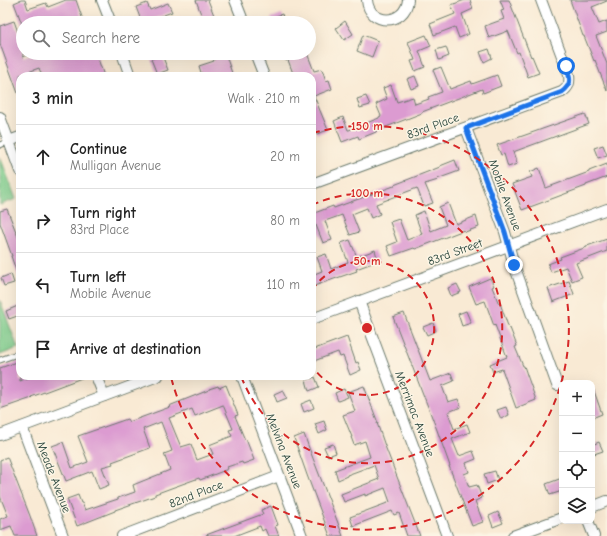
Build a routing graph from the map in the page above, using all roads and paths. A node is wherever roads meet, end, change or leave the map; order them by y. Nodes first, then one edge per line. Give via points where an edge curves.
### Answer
1 (102, 0) edge
2 (235, 0) edge
3 (366, 0) edge
4 (408, 0) edge
5 (541, 0) edge
6 (108, 16) edge
7 (241, 16) edge
8 (124, 60) edge
9 (258, 60) edge
10 (129, 72) edge
11 (262, 72) edge
12 (0, 117) edge
13 (466, 128) junction
14 (16, 138) edge
15 (4, 143) edge
16 (16, 164) edge
17 (316, 183) edge
18 (607, 209) edge
19 (509, 246) junction
20 (359, 301) junction
21 (316, 317) edge
22 (16, 354) edge
23 (0, 360) edge
24 (98, 380) edge
25 (147, 380) edge
26 (243, 380) edge
27 (557, 385) dead end
28 (104, 396) junction
29 (22, 427) junction
30 (0, 435) edge
31 (279, 476) junction
32 (607, 501) edge
33 (595, 505) edge
34 (559, 519) edge
35 (589, 524) edge
36 (63, 536) edge
37 (122, 536) edge
38 (302, 536) edge
39 (447, 536) edge
40 (513, 536) edge
41 (594, 536) edge

1 - 6 street
2 - 7 street
3 - 4 street via 372,13 389,20 401,15
5 - 13 street, 83rd Place via 570,75 567,89
8 - 10 street
9 - 11 street
12 - 15 street
13 - 17 street, 83rd Place
13 - 19 street, Mobile Avenue
14 - 15 street
15 - 16 street
18 - 19 street, 83rd Street
19 - 20 street, 83rd Street
19 - 27 street, Mobile Avenue
20 - 21 street, 83rd Street
20 - 39 street, Merrimac Avenue
22 - 23 lane
24 - 28 street
25 - 28 street
26 - 31 street, Melvina Avenue
28 - 29 street
29 - 30 street
29 - 36 street, Meade Avenue
31 - 37 street, 82nd Place
31 - 38 street, Melvina Avenue
32 - 33 street
34 - 40 street
35 - 41 street

